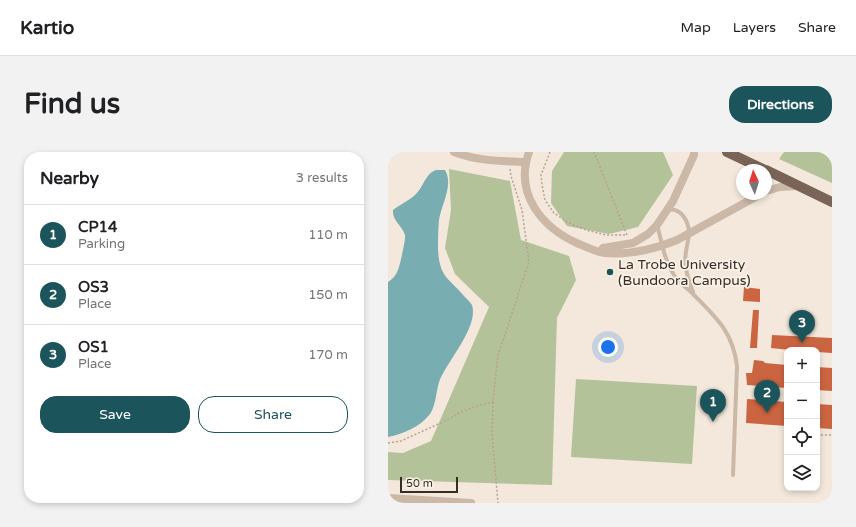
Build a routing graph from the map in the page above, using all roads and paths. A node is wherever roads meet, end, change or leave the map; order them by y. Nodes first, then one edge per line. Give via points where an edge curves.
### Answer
1 (454, 152) edge
2 (529, 152) edge
3 (550, 152) edge
4 (594, 152) edge
5 (694, 152) edge
6 (727, 152) edge
7 (510, 161) junction
8 (525, 162) junction
9 (753, 164) edge
10 (772, 173) edge
11 (798, 186) junction
12 (772, 189) edge
13 (750, 200) edge
14 (832, 202) edge
15 (667, 210) junction
16 (657, 225) junction
17 (689, 233) junction
18 (585, 246) junction
19 (662, 246) junction
20 (693, 294) junction
21 (493, 402) junction
22 (832, 434) edge
23 (820, 435) edge
24 (388, 443) edge
25 (733, 475) dead end
26 (388, 498) edge
27 (471, 503) edge
28 (498, 503) edge

1 - 7 street via 476,159
2 - 8 street
3 - 4 path via 541,175 545,200 554,214 586,230 606,235 627,235
5 - 15 street
6 - 9 main road
7 - 8 street
7 - 21 path via 511,176 522,210 529,262 498,355
8 - 18 street via 525,184 542,220 565,238
10 - 11 main road
11 - 12 street
11 - 14 main road
13 - 17 street
15 - 16 street
15 - 17 lane via 679,211 684,216
16 - 18 street via 633,243 606,248
16 - 19 lane
17 - 19 street
17 - 20 lane via 685,255 687,278
18 - 19 street via 604,253 638,251
19 - 20 lane via 673,274
20 - 25 lane via 715,315 730,337 736,355
21 - 24 path via 461,412 401,441
21 - 28 path via 492,434
22 - 23 path
26 - 27 street

